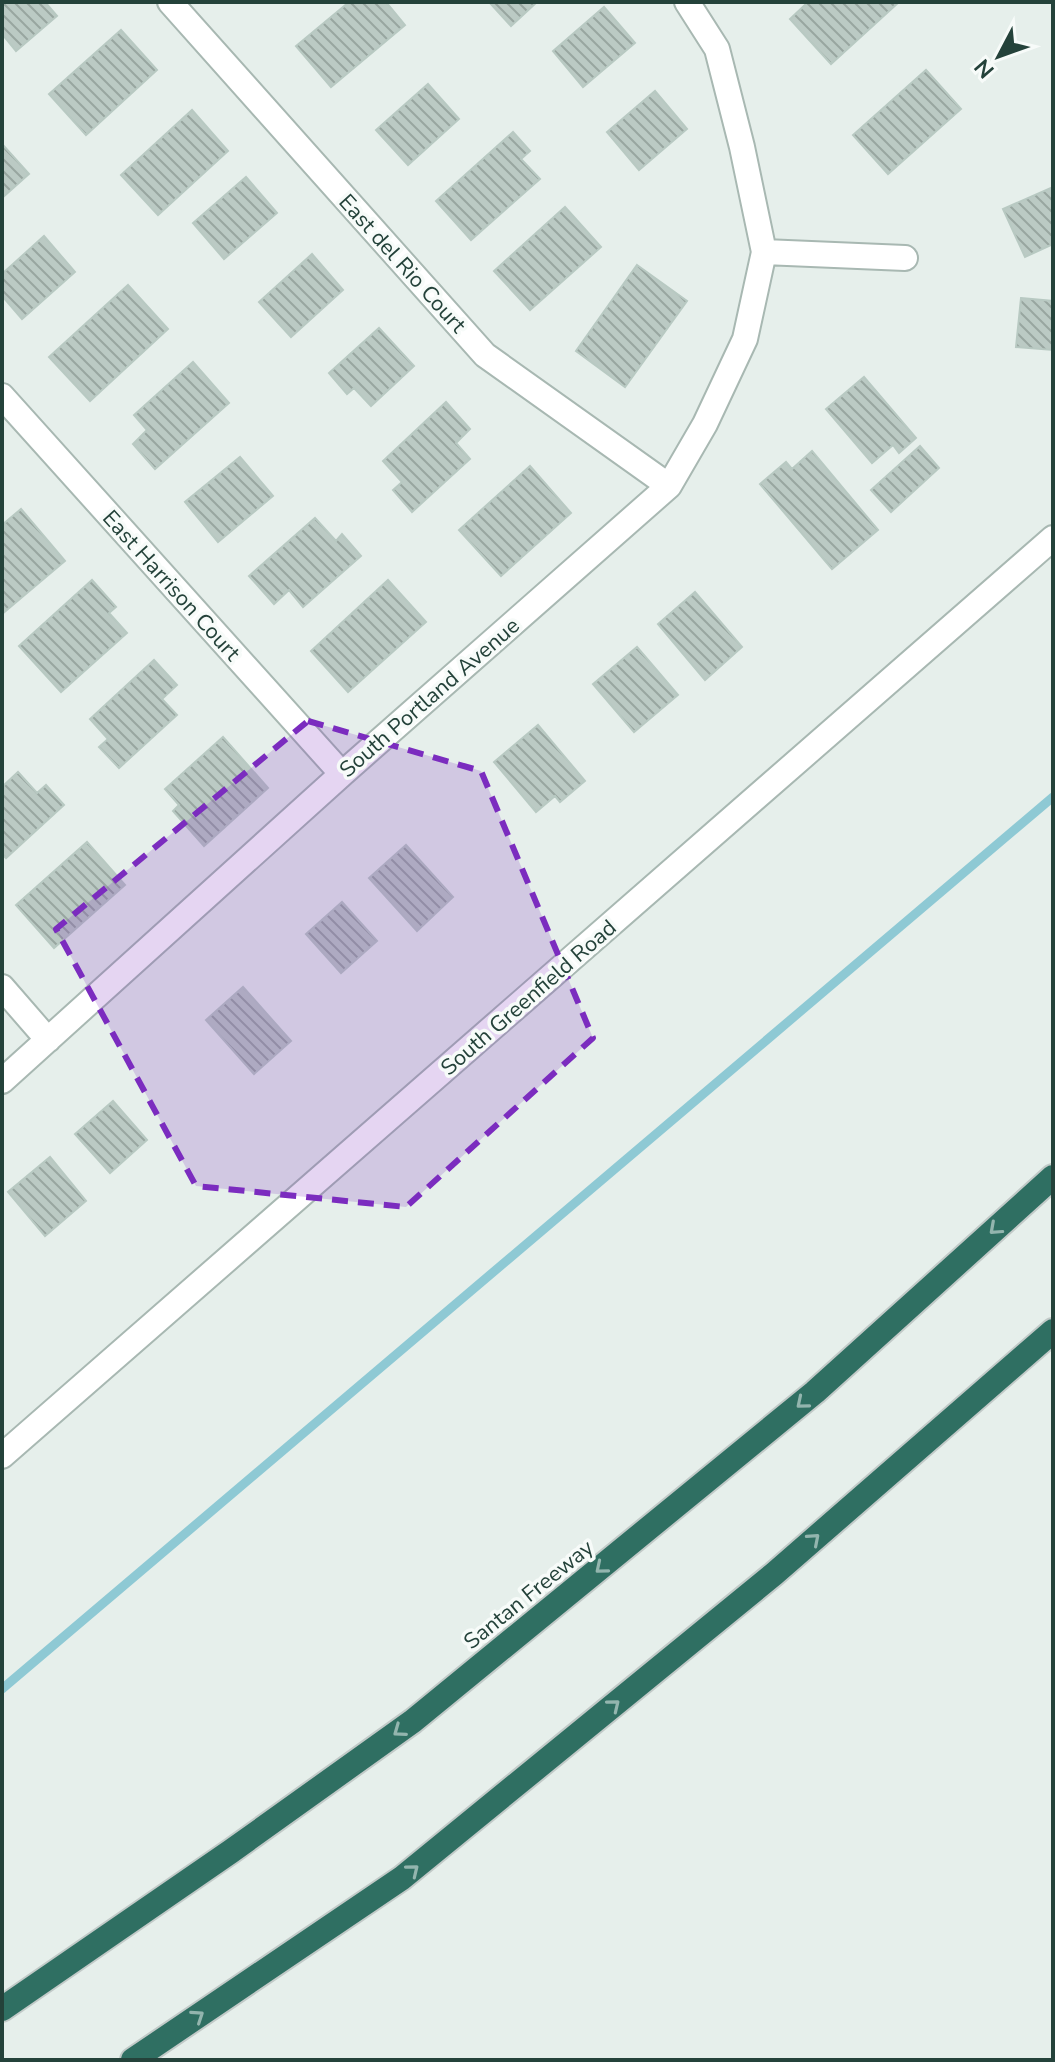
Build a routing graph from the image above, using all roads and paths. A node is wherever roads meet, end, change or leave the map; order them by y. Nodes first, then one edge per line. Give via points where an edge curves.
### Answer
1 (170, 2) edge
2 (687, 2) edge
3 (764, 252) junction
4 (905, 258) dead end
5 (2, 396) edge
6 (669, 486) junction
7 (1053, 538) edge
8 (342, 774) junction
9 (2, 987) edge
10 (48, 1040) junction
11 (2, 1081) edge
12 (1053, 1177) edge
13 (1053, 1331) edge
14 (2, 1456) edge
15 (2, 2009) edge
16 (133, 2060) edge

1 - 6 street, East del Rio Court via 485,355
2 - 3 street via 717,49
3 - 4 street
3 - 6 street, South Portland Avenue via 745,339
5 - 8 street, East Harrison Court
6 - 8 street, South Portland Avenue
7 - 14 street, South Greenfield Road
8 - 10 street, South Portland Avenue
9 - 10 street
10 - 11 street, South Portland Avenue
12 -> 15 highway, Santan Freeway via 815,1392 413,1721
16 -> 13 highway via 402,1878 774,1574

